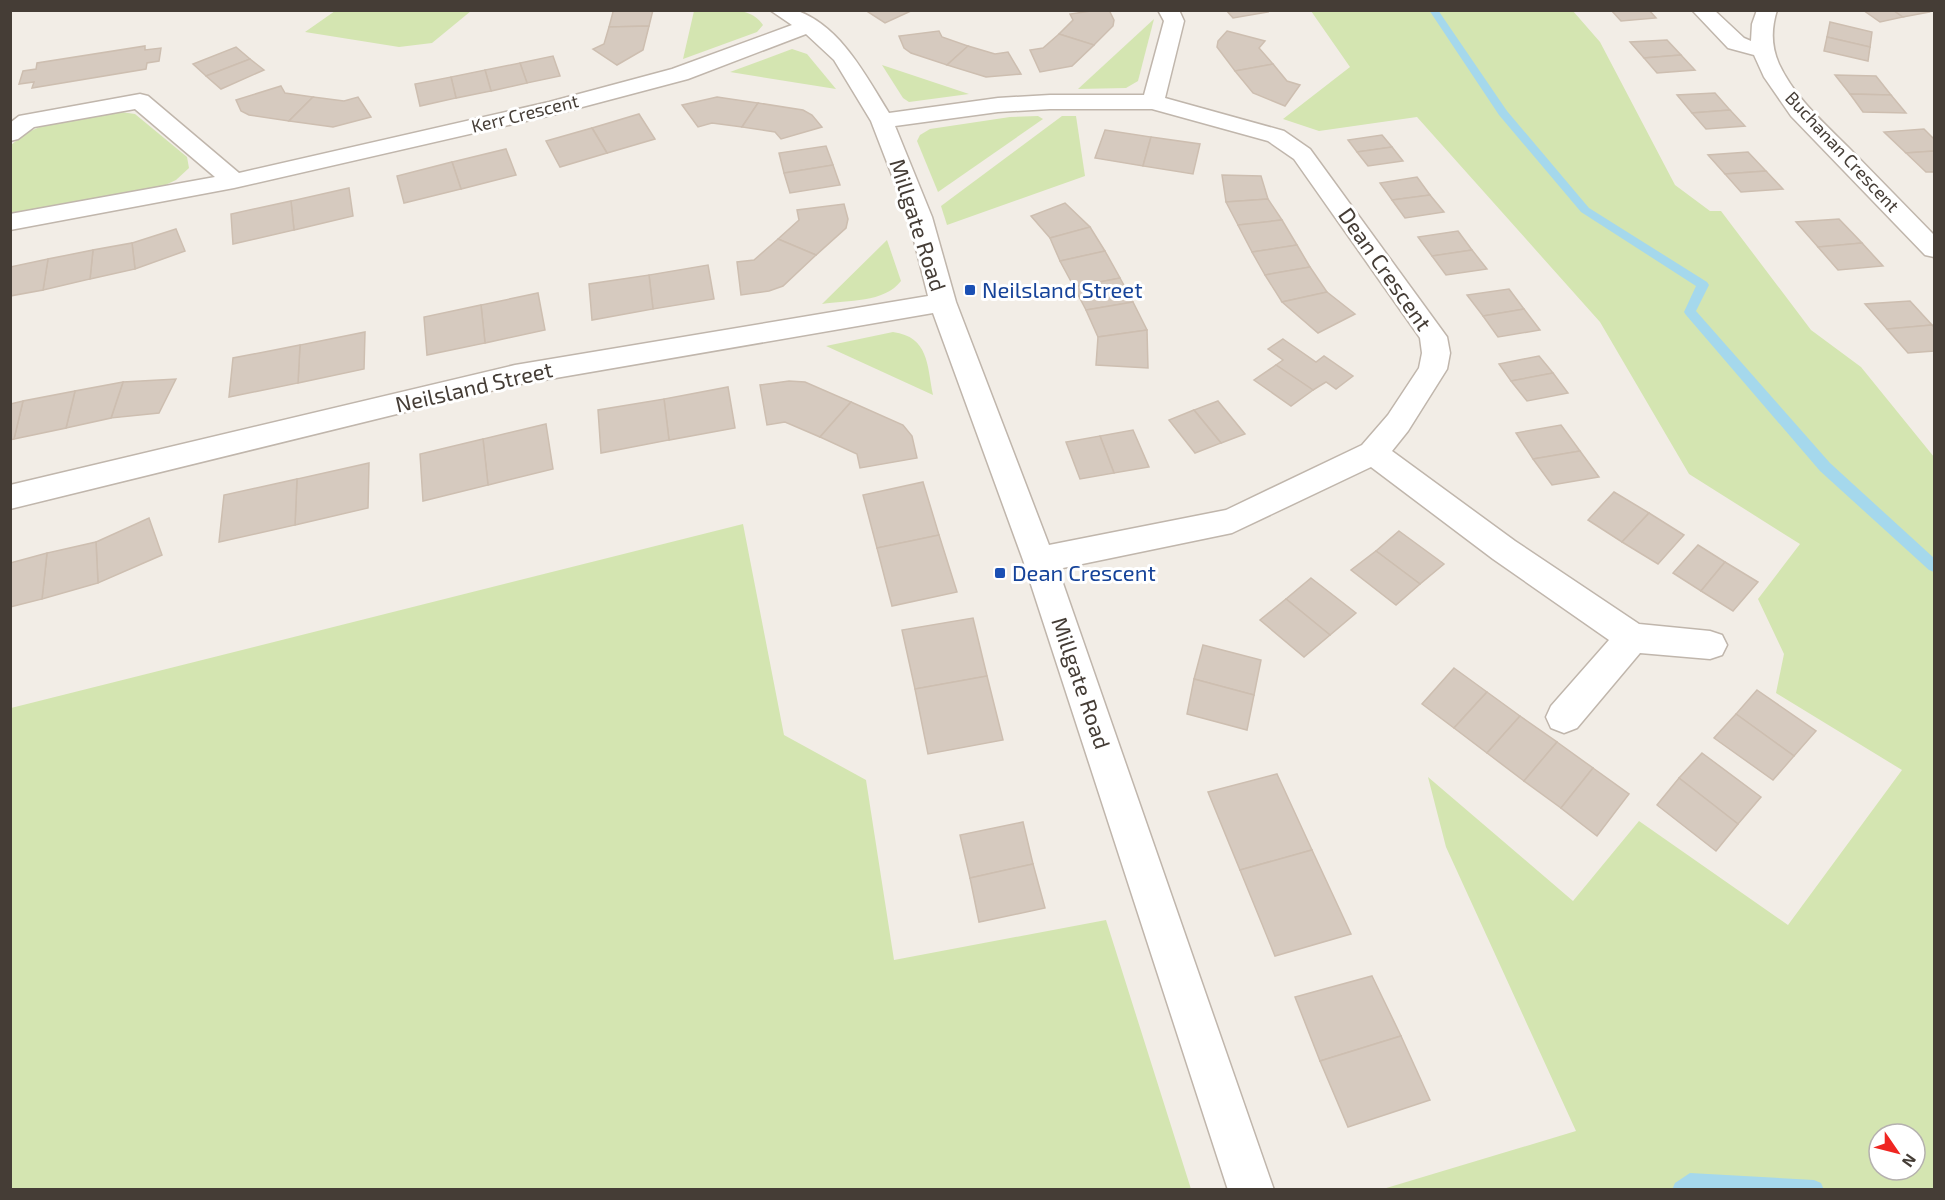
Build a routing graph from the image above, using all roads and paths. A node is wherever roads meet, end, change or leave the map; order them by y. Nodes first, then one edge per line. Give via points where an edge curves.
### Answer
1 (780, 10) edge
2 (1168, 10) edge
3 (1702, 10) edge
4 (1767, 10) edge
5 (809, 26) junction
6 (1764, 51) junction
7 (1153, 102) junction
8 (882, 121) junction
9 (10, 134) edge
10 (234, 181) junction
11 (10, 222) edge
12 (1935, 249) edge
13 (943, 302) junction
14 (1372, 453) junction
15 (10, 497) edge
16 (1039, 560) junction
17 (1632, 638) junction
18 (1710, 645) dead end
19 (1564, 717) dead end
20 (1251, 1190) edge

1 - 5 street, Millgate Road
2 - 7 street via 1174,21
3 - 6 street via 1736,43
4 - 6 street, Buchanan Crescent via 1761,33
5 - 8 street, Millgate Road via 843,56
5 - 10 street, Kerr Crescent via 680,74 552,108
6 - 12 street, Buchanan Crescent via 1782,90 1799,111
7 - 8 street, Dean Crescent via 998,105
7 - 14 street, Dean Crescent via 1276,136 1302,154 1433,337 1433,369 1398,423
8 - 13 street, Millgate Road via 920,217
9 - 10 street via 27,121 140,101
10 - 11 street, Kerr Crescent
13 - 15 street, Neilsland Street via 515,375
13 - 16 street, Millgate Road
14 - 16 street, Dean Crescent via 1232,521
14 - 17 street
16 - 20 street, Millgate Road
17 - 18 street
17 - 19 street

